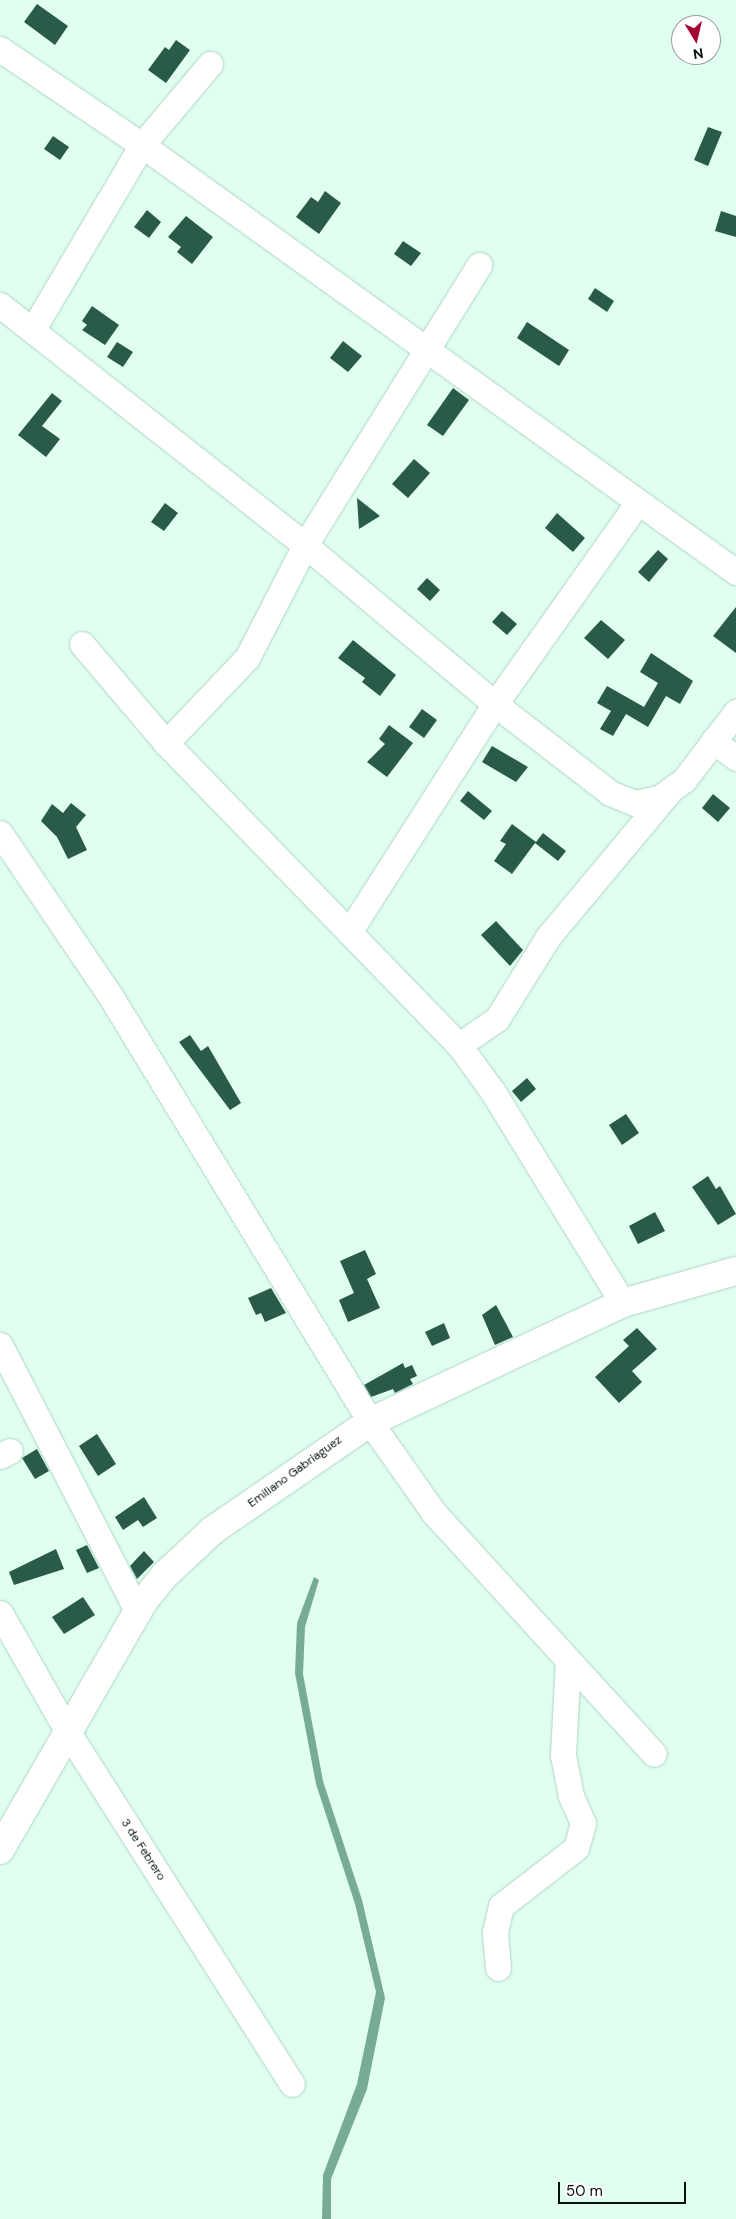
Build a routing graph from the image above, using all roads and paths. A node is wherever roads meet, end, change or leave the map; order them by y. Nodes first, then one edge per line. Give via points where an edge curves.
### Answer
1 (0, 48) edge
2 (210, 64) dead end
3 (142, 145) junction
4 (480, 265) dead end
5 (0, 305) edge
6 (33, 329) junction
7 (427, 353) junction
8 (638, 502) junction
9 (305, 545) junction
10 (736, 572) edge
11 (82, 644) dead end
12 (495, 704) junction
13 (736, 712) edge
14 (713, 741) junction
15 (166, 743) junction
16 (736, 758) edge
17 (672, 788) junction
18 (0, 833) edge
19 (349, 932) junction
20 (459, 1045) junction
21 (736, 1271) edge
22 (623, 1303) junction
23 (0, 1345) edge
24 (370, 1422) junction
25 (138, 1612) junction
26 (0, 1613) edge
27 (568, 1660) junction
28 (69, 1734) junction
29 (654, 1754) dead end
30 (0, 1850) edge
31 (498, 1968) dead end
32 (292, 2084) dead end

1 - 3 street
2 - 3 street
3 - 6 street
3 - 7 street
4 - 7 street
5 - 6 street
6 - 9 street
7 - 8 street
7 - 9 street
8 - 10 street
8 - 12 street
9 - 12 street
9 - 15 street via 247,658
11 - 15 street
12 - 17 street via 610,793 635,803 659,798
12 - 19 street
13 - 14 street
14 - 16 street
14 - 17 street via 684,780
15 - 19 street
17 - 20 street via 548,938 497,1019
18 - 24 street via 110,997
19 - 20 street
20 - 22 street via 493,1092
21 - 22 main road, Emiliano Gabriaguez
22 - 24 main road, Emiliano Gabriaguez
23 - 25 street
24 - 25 main road, Emiliano Gabriaguez via 213,1530 166,1574
24 - 27 street via 434,1513
25 - 28 main road, Emiliano Gabriaguez
26 - 28 street, 3 de Febrero
27 - 29 street
27 - 31 street via 563,1755 571,1796 583,1823 576,1848 501,1906 495,1932
28 - 30 main road, Emiliano Gabriaguez
28 - 32 street, 3 de Febrero

